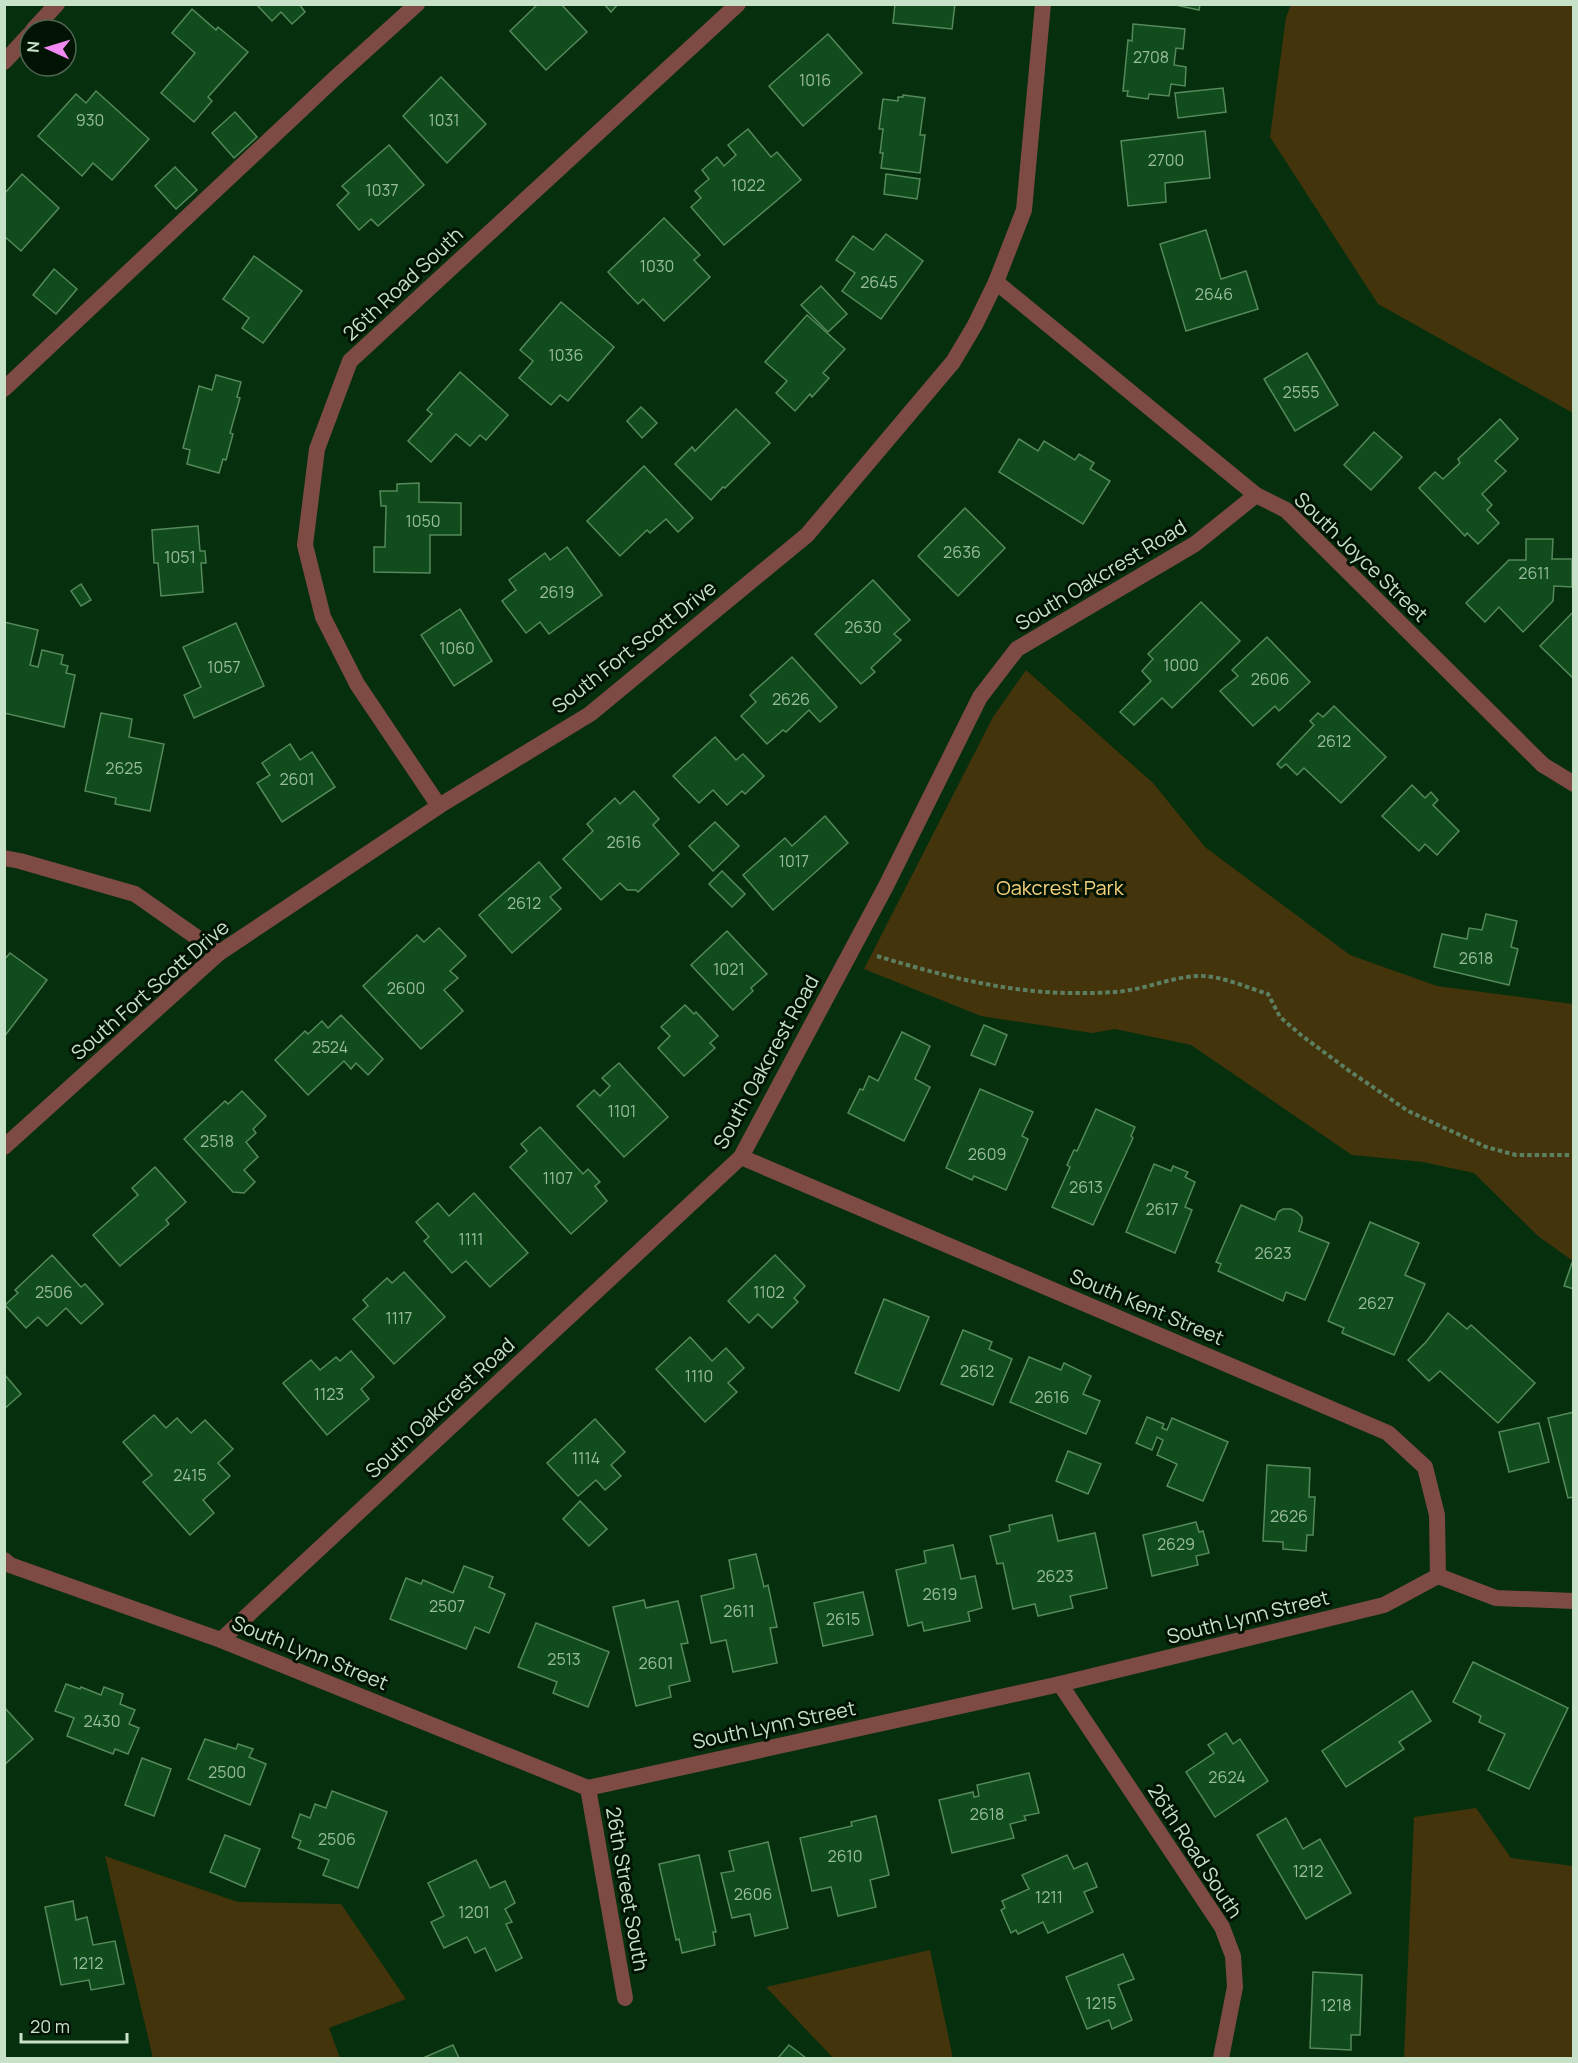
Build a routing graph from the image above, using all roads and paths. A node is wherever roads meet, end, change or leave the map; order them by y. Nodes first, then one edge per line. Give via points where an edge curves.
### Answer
1 (57, 4) edge
2 (417, 4) edge
3 (738, 4) edge
4 (1043, 4) edge
5 (44, 18) edge
6 (18, 47) edge
7 (4, 62) edge
8 (996, 282) junction
9 (4, 389) edge
10 (1256, 495) junction
11 (1574, 784) edge
12 (439, 806) junction
13 (4, 858) edge
14 (219, 953) junction
15 (871, 954) dead end
16 (4, 1147) edge
17 (1574, 1155) edge
18 (741, 1157) junction
19 (6, 1565) edge
20 (1438, 1576) junction
21 (1574, 1601) edge
22 (221, 1640) junction
23 (1060, 1684) junction
24 (588, 1788) junction
25 (625, 1998) dead end
26 (1221, 2058) edge

1 - 5 street
2 - 9 street
3 - 12 street, 26th Road South via 350,361 321,438 305,545 323,617 357,684
4 - 8 street, South Fort Scott Drive via 1024,210
6 - 7 street
8 - 10 street, South Joyce Street
8 - 12 street, South Fort Scott Drive via 953,362 807,535 590,714
10 - 11 street, South Joyce Street via 1286,510 1543,765
10 - 18 street, South Oakcrest Road via 1195,544 1017,649 981,697 886,886
12 - 14 street, South Fort Scott Drive
13 - 14 street via 135,894
14 - 16 street, South Fort Scott Drive
15 - 17 path via 937,974 1034,992 1130,990 1204,975 1235,983 1268,994 1280,1017 1301,1035 1408,1111 1486,1147 1516,1155
18 - 20 street, South Kent Street via 1388,1432 1425,1467 1437,1515
18 - 22 street, South Oakcrest Road
19 - 22 street, South Lynn Street
20 - 21 street via 1496,1598
20 - 23 street, South Lynn Street via 1384,1605
22 - 24 street, South Lynn Street
23 - 24 street, South Lynn Street
23 - 26 street, 26th Road South via 1222,1927 1233,1956 1235,1988
24 - 25 street, 26th Street South

